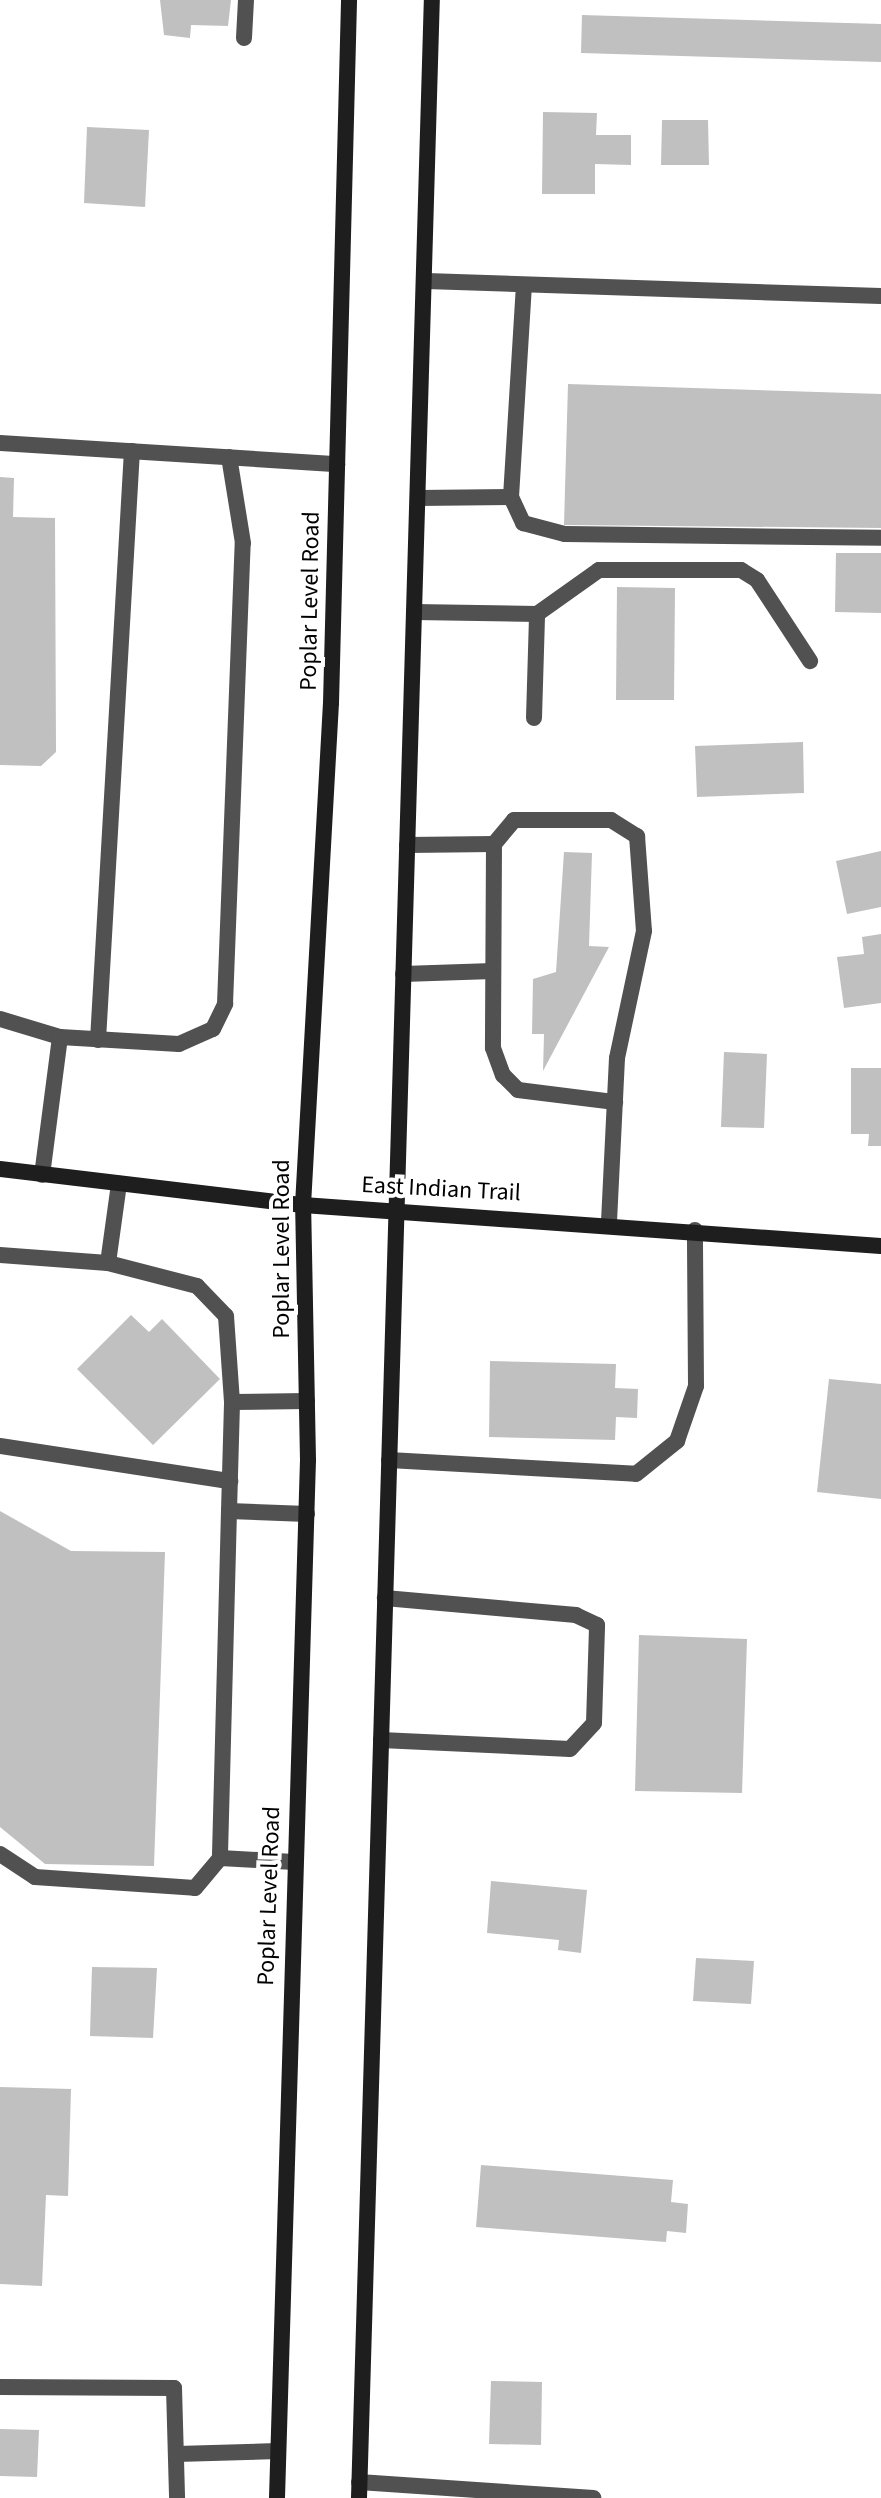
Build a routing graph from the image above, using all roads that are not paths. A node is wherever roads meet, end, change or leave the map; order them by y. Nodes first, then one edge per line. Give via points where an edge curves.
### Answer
1 (246, 0) edge
2 (349, 0) edge
3 (432, 0) edge
4 (244, 38) dead end
5 (426, 281) junction
6 (524, 287) junction
7 (881, 296) edge
8 (0, 443) edge
9 (132, 451) junction
10 (229, 457) junction
11 (337, 464) junction
12 (511, 497) junction
13 (418, 498) junction
14 (881, 538) edge
15 (414, 612) junction
16 (537, 614) junction
17 (810, 661) dead end
18 (534, 718) dead end
19 (494, 844) junction
20 (407, 845) junction
21 (493, 971) junction
22 (403, 974) junction
23 (0, 1019) edge
24 (60, 1037) junction
25 (98, 1040) junction
26 (615, 1102) junction
27 (0, 1169) edge
28 (42, 1175) junction
29 (119, 1184) junction
30 (303, 1205) junction
31 (396, 1210) junction
32 (609, 1223) junction
33 (695, 1230) junction
34 (881, 1246) edge
35 (0, 1255) edge
36 (108, 1263) junction
37 (307, 1401) junction
38 (232, 1402) junction
39 (0, 1446) edge
40 (389, 1460) junction
41 (230, 1481) junction
42 (229, 1511) junction
43 (307, 1514) junction
44 (385, 1598) junction
45 (381, 1740) junction
46 (0, 1854) edge
47 (220, 1858) junction
48 (294, 1862) junction
49 (0, 2387) edge
50 (278, 2451) junction
51 (177, 2454) junction
52 (359, 2490) edge
53 (177, 2498) edge
54 (277, 2498) edge
55 (593, 2498) edge

1 - 4 lane
2 - 11 main road, Poplar Level Road
3 - 5 main road
5 - 6 lane
5 - 13 main road
6 - 7 lane
6 - 12 lane
8 - 9 lane
9 - 10 lane
9 - 25 lane
10 - 11 lane
10 - 25 lane via 243,543 225,1004 213,1029 179,1044
11 - 30 main road, Poplar Level Road
12 - 13 lane
12 - 14 lane via 523,523 565,534
13 - 15 main road
15 - 16 lane
15 - 20 main road
16 - 17 lane via 599,570 741,570 757,580
16 - 18 lane
19 - 20 lane
19 - 21 lane
19 - 26 lane via 514,820 611,820 637,836 644,931
20 - 22 main road
21 - 22 lane
21 - 26 lane via 493,1048 503,1075 518,1090
22 - 31 main road
23 - 24 lane
24 - 25 lane
24 - 28 lane
26 - 32 lane
27 - 28 main road, East Indian Trail
28 - 29 main road, East Indian Trail
29 - 30 main road, East Indian Trail
29 - 36 lane
30 - 31 main road, East Indian Trail
30 - 37 main road, Poplar Level Road
31 - 32 main road, East Indian Trail
31 - 40 main road
32 - 33 main road, East Indian Trail
33 - 34 main road, East Indian Trail
33 - 40 lane via 696,1386 677,1441 636,1474
35 - 36 lane
36 - 38 lane via 197,1286 226,1316
37 - 38 lane
37 - 43 main road, Poplar Level Road
38 - 41 lane
39 - 41 lane
40 - 44 main road
41 - 42 lane
42 - 43 lane
42 - 47 lane
43 - 48 main road, Poplar Level Road
44 - 45 main road
44 - 45 lane via 576,1615 597,1625 594,1723 570,1749
45 - 52 main road
46 - 47 lane via 35,1877 195,1888
47 - 48 lane
48 - 50 main road, Poplar Level Road
49 - 51 lane via 174,2388
50 - 51 lane
50 - 54 main road, Poplar Level Road
51 - 53 lane
52 - 55 lane

